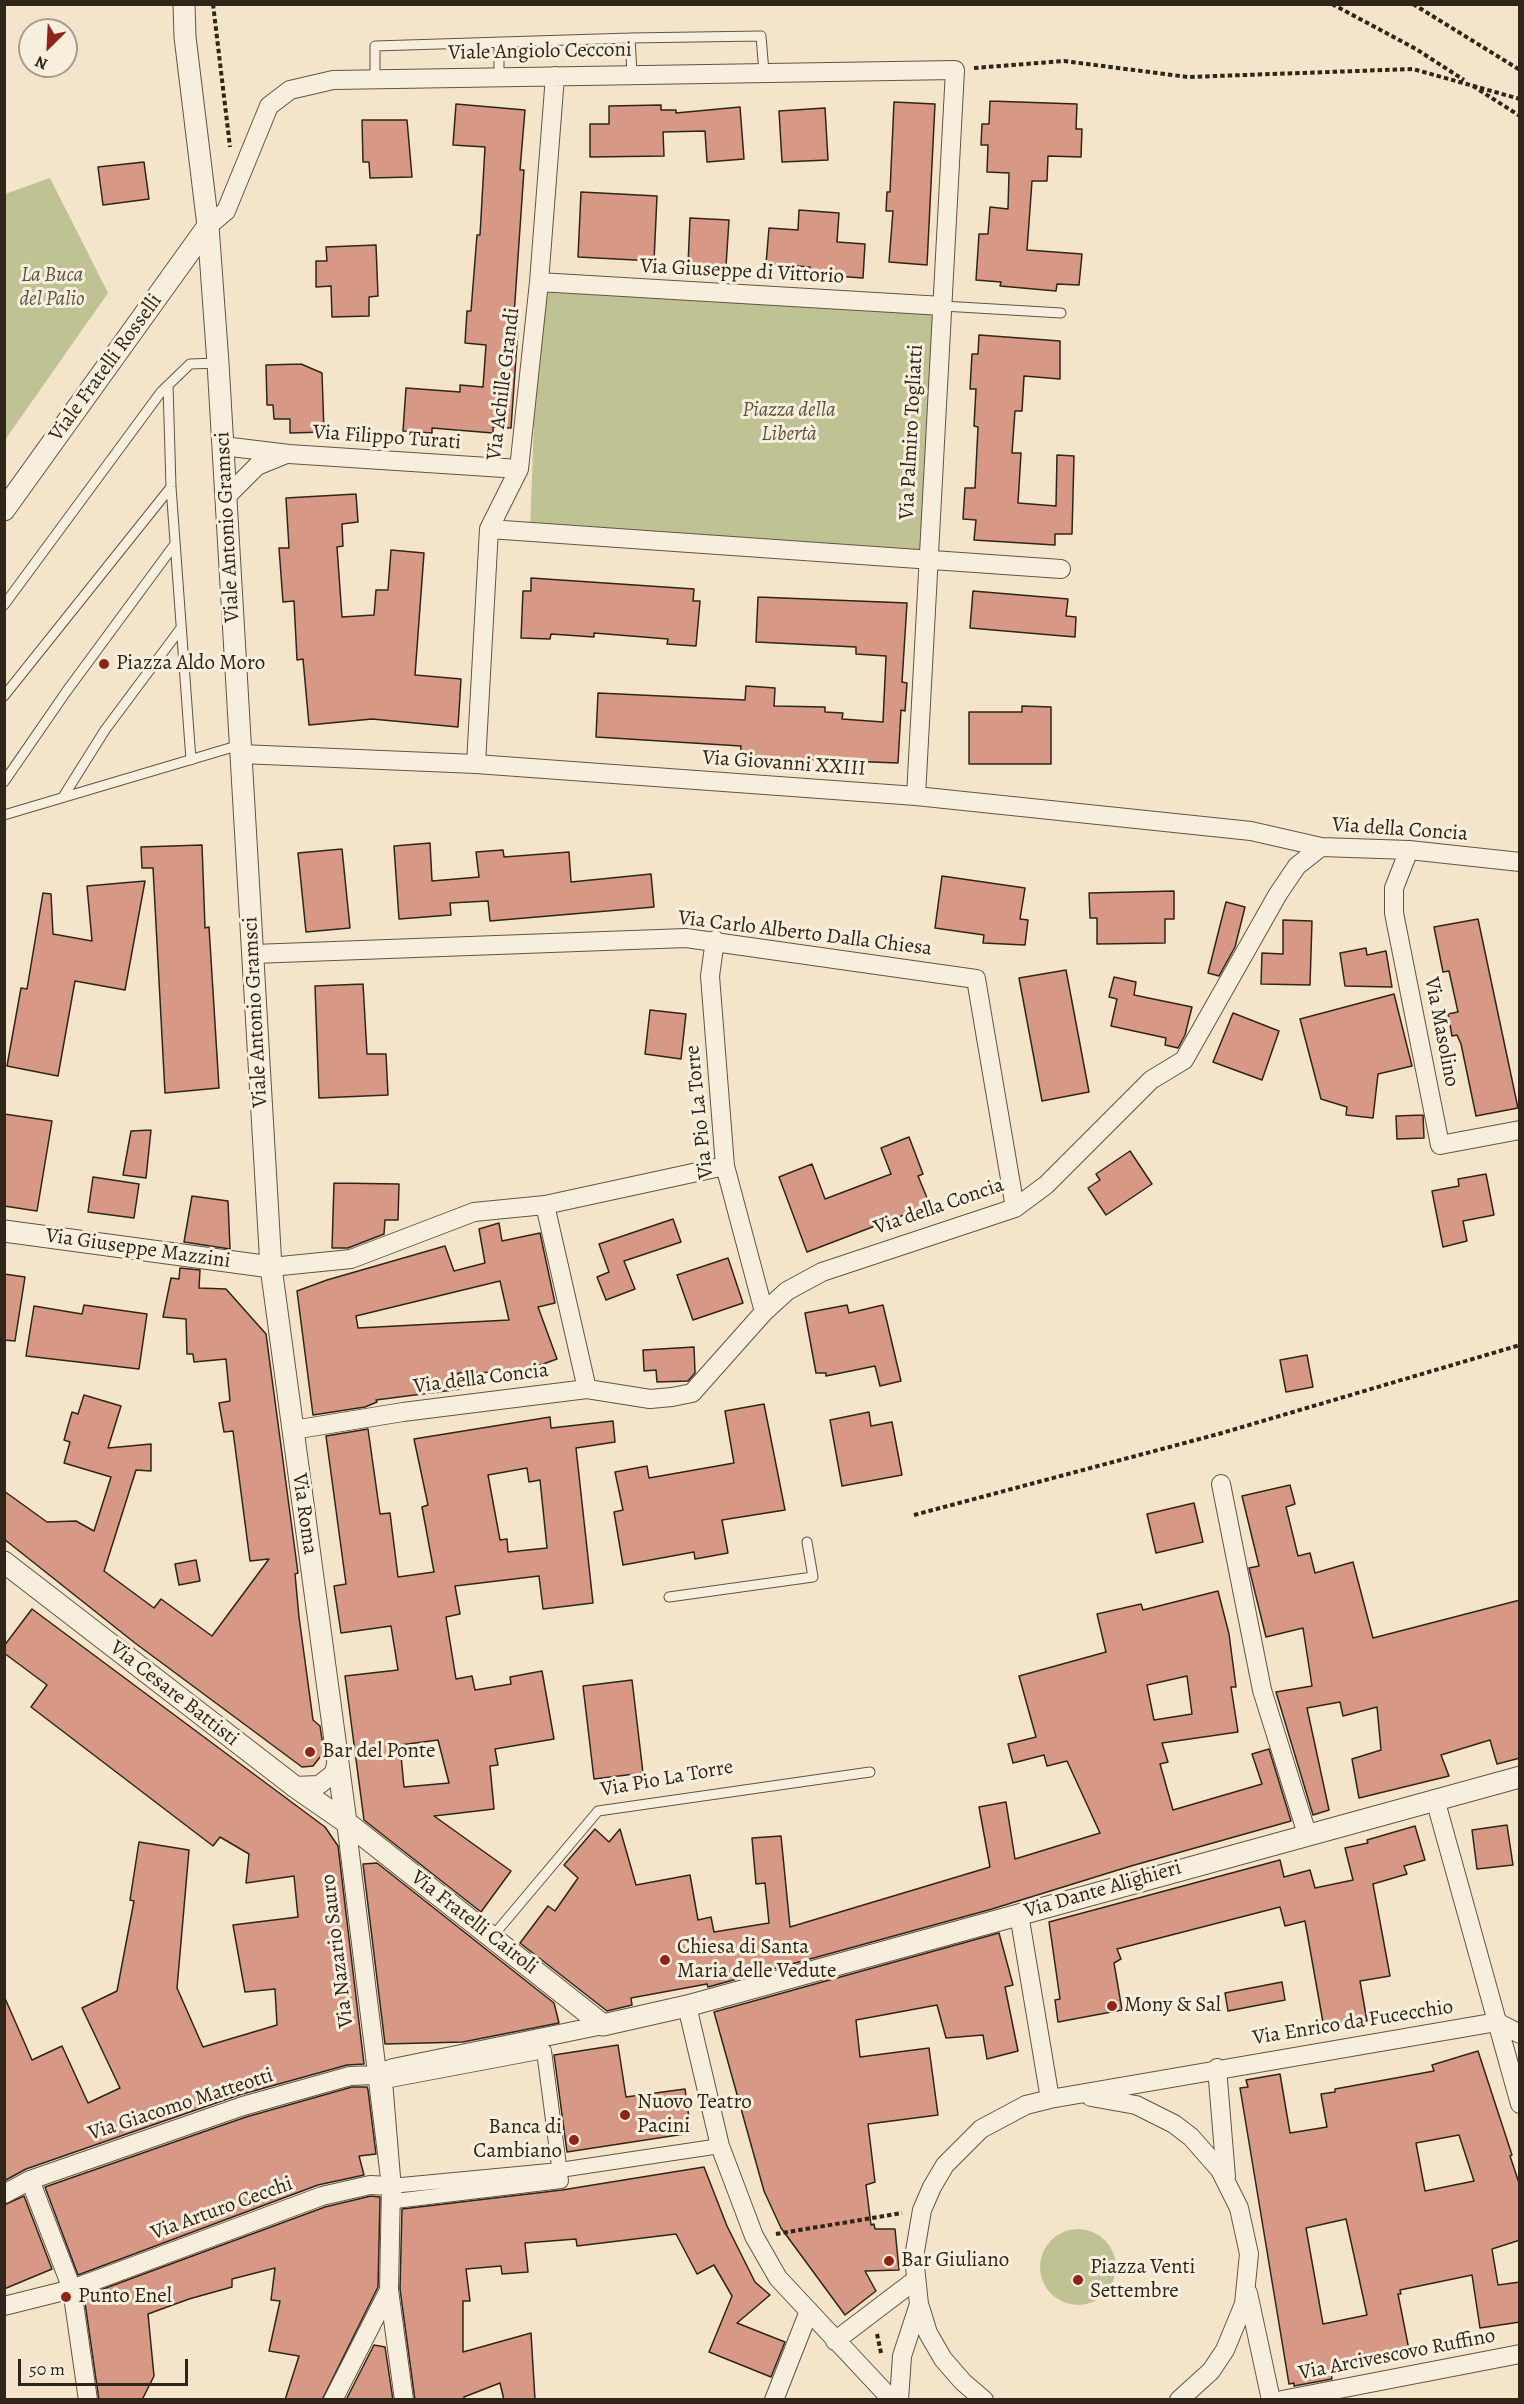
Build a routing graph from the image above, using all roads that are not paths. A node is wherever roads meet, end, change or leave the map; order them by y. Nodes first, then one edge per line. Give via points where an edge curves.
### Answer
1 (184, 4) edge
2 (630, 38) junction
3 (499, 42) junction
4 (955, 70) joint
5 (764, 72) junction
6 (632, 74) junction
7 (499, 75) junction
8 (555, 76) junction
9 (375, 78) junction
10 (208, 226) junction
11 (539, 282) junction
12 (943, 306) junction
13 (1061, 313) dead end
14 (218, 363) junction
15 (168, 385) junction
16 (223, 446) junction
17 (289, 454) junction
18 (519, 469) junction
19 (171, 487) junction
20 (226, 497) junction
21 (4, 510) edge
22 (489, 529) junction
23 (175, 544) junction
24 (927, 560) junction
25 (1061, 569) dead end
26 (4, 605) edge
27 (181, 628) junction
28 (4, 696) edge
29 (241, 750) junction
30 (191, 760) junction
31 (476, 764) junction
32 (4, 782) edge
33 (916, 796) junction
34 (63, 797) junction
35 (4, 815) edge
36 (1321, 847) junction
37 (1410, 850) junction
38 (1520, 862) edge
39 (715, 940) junction
40 (253, 954) junction
41 (1520, 1130) edge
42 (725, 1166) junction
43 (545, 1205) junction
44 (1015, 1208) junction
45 (4, 1231) edge
46 (271, 1267) junction
47 (764, 1312) junction
48 (587, 1389) junction
49 (293, 1430) junction
50 (1221, 1484) dead end
51 (807, 1542) dead end
52 (4, 1562) edge
53 (669, 1597) dead end
54 (337, 1760) junction
55 (870, 1772) dead end
56 (1520, 1777) edge
57 (294, 1786) junction
58 (1435, 1799) junction
59 (346, 1822) junction
60 (1307, 1834) junction
61 (1019, 1914) junction
62 (492, 1937) junction
63 (687, 2006) junction
64 (1497, 2022) junction
65 (603, 2025) junction
66 (1520, 2034) edge
67 (1217, 2068) junction
68 (375, 2075) junction
69 (1050, 2099) junction
70 (1520, 2104) edge
71 (720, 2146) junction
72 (560, 2170) junction
73 (1226, 2178) junction
74 (30, 2180) junction
75 (392, 2186) junction
76 (4, 2194) edge
77 (914, 2281) junction
78 (1247, 2288) junction
79 (72, 2289) junction
80 (389, 2290) junction
81 (919, 2304) junction
82 (4, 2306) edge
83 (809, 2311) junction
84 (835, 2341) junction
85 (1520, 2354) edge
86 (88, 2400) edge
87 (333, 2400) edge
88 (404, 2400) edge
89 (774, 2400) edge
90 (892, 2400) edge
91 (899, 2400) edge
92 (984, 2400) edge
93 (1179, 2400) edge
94 (1271, 2400) edge
95 (1282, 2400) edge

1 - 10 street, Viale Antonio Gramsci
2 - 3 lane
2 - 5 lane via 761,36
2 - 6 lane
3 - 7 lane
3 - 9 lane via 375,46
4 - 5 street, Viale Angiolo Cecconi
4 - 12 street, Via Palmiro Togliatti
5 - 6 street, Viale Angiolo Cecconi
6 - 8 street, Viale Angiolo Cecconi
7 - 8 street, Viale Angiolo Cecconi
7 - 9 street, Viale Angiolo Cecconi
8 - 11 street, Via Achille Grandi
9 - 10 street, Viale Angiolo Cecconi via 333,80 290,90 269,106 226,211
10 - 14 street, Viale Antonio Gramsci
10 - 21 street, Viale Fratelli Rosselli
11 - 12 street, Via Giuseppe di Vittorio
11 - 18 street, Via Achille Grandi
12 - 13 lane
12 - 24 street, Via Palmiro Togliatti
14 - 15 lane via 190,364
14 - 16 street, Viale Antonio Gramsci
15 - 19 lane
15 - 26 lane
16 - 17 street, Via Filippo Turati
16 - 20 street, Viale Antonio Gramsci
17 - 18 street, Via Filippo Turati
17 - 20 street, Via Filippo Turati via 257,466
18 - 22 street, Via Achille Grandi
19 - 23 lane
19 - 28 lane
20 - 29 street, Viale Antonio Gramsci
22 - 24 street
22 - 31 street, Via Achille Grandi
23 - 27 lane
23 - 32 lane
24 - 25 street
24 - 33 street, Via Palmiro Togliatti
27 - 30 lane
27 - 34 lane via 105,730
29 - 30 lane
29 - 31 street, Via Giovanni XXIII
29 - 40 street, Viale Antonio Gramsci
30 - 34 lane
31 - 33 street, Via Giovanni XXIII
33 - 36 street, Via Giovanni XXIII via 1251,831
34 - 35 lane
36 - 37 street, Via della Concia
36 - 44 street, Via della Concia via 1298,866 1278,894 1184,1060 1151,1080 1046,1185
37 - 38 street, Via della Concia
37 - 41 street, Via Masolino via 1394,888 1394,913 1440,1145
39 - 40 street, Via Carlo Alberto Dalla Chiesa
39 - 42 street, Via Pio La Torre via 710,976
39 - 44 street, Via Carlo Alberto Dalla Chiesa via 976,979
40 - 46 street, Viale Antonio Gramsci
42 - 43 street
42 - 47 street, Via Pio La Torre
43 - 46 street via 474,1212 351,1259
43 - 48 street
44 - 47 street, Via della Concia via 822,1272 787,1291
45 - 46 street, Via Giuseppe Mazzini
46 - 49 street, Via Roma
47 - 48 street, Via della Concia via 692,1393 650,1399
48 - 49 street, Via della Concia
49 - 54 street, Via Roma
50 - 60 street via 1262,1690
51 - 53 lane via 813,1577
52 - 57 street, Via Cesare Battisti
54 - 57 street via 334,1773 319,1785
54 - 59 street, Via Roma
55 - 62 lane, Via Pio La Torre via 598,1811
56 - 58 street, Via Dante Alighieri
57 - 59 street, Via Cesare Battisti
58 - 60 street, Via Dante Alighieri
58 - 64 street
59 - 62 street, Via Fratelli Cairoli
59 - 68 street, Via Nazario Sauro
60 - 61 street, Via Dante Alighieri
61 - 63 street, Via Dante Alighieri
61 - 69 street
62 - 65 street, Via Fratelli Cairoli
63 - 65 street, Via Dante Alighieri
63 - 71 street
64 - 66 street
64 - 67 street, Via Enrico da Fucecchio
64 - 70 street
65 - 68 street, Via Giacomo Matteotti
67 - 69 street
67 - 73 street
68 - 74 street, Via Giacomo Matteotti via 350,2076 243,2106
68 - 75 street, Via Nazario Sauro
69 - 73 street via 1104,2098 1136,2105 1191,2137
69 - 77 street via 1026,2105 981,2129 945,2165 922,2210
71 - 72 street
71 - 83 street via 754,2238 778,2278
72 - 75 street
72 - 75 street via 544,2051 385,2081
73 - 78 street via 1245,2229 1249,2254
74 - 76 street, Via Giacomo Matteotti
74 - 79 street
75 - 79 street, Via Arturo Cecchi via 370,2185 322,2196
75 - 80 street, Via Nazario Sauro
77 - 81 street
77 - 84 street
78 - 93 street via 1237,2328 1225,2350 1210,2371
78 - 94 street
79 - 82 street, Via Arturo Cecchi
79 - 86 street
80 - 87 street
80 - 88 street, Via Nazario Sauro
81 - 91 street via 902,2356
81 - 92 street via 928,2333 943,2359
83 - 84 street
83 - 89 street
84 - 90 street
85 - 95 street, Via Arcivescovo Ruffino

